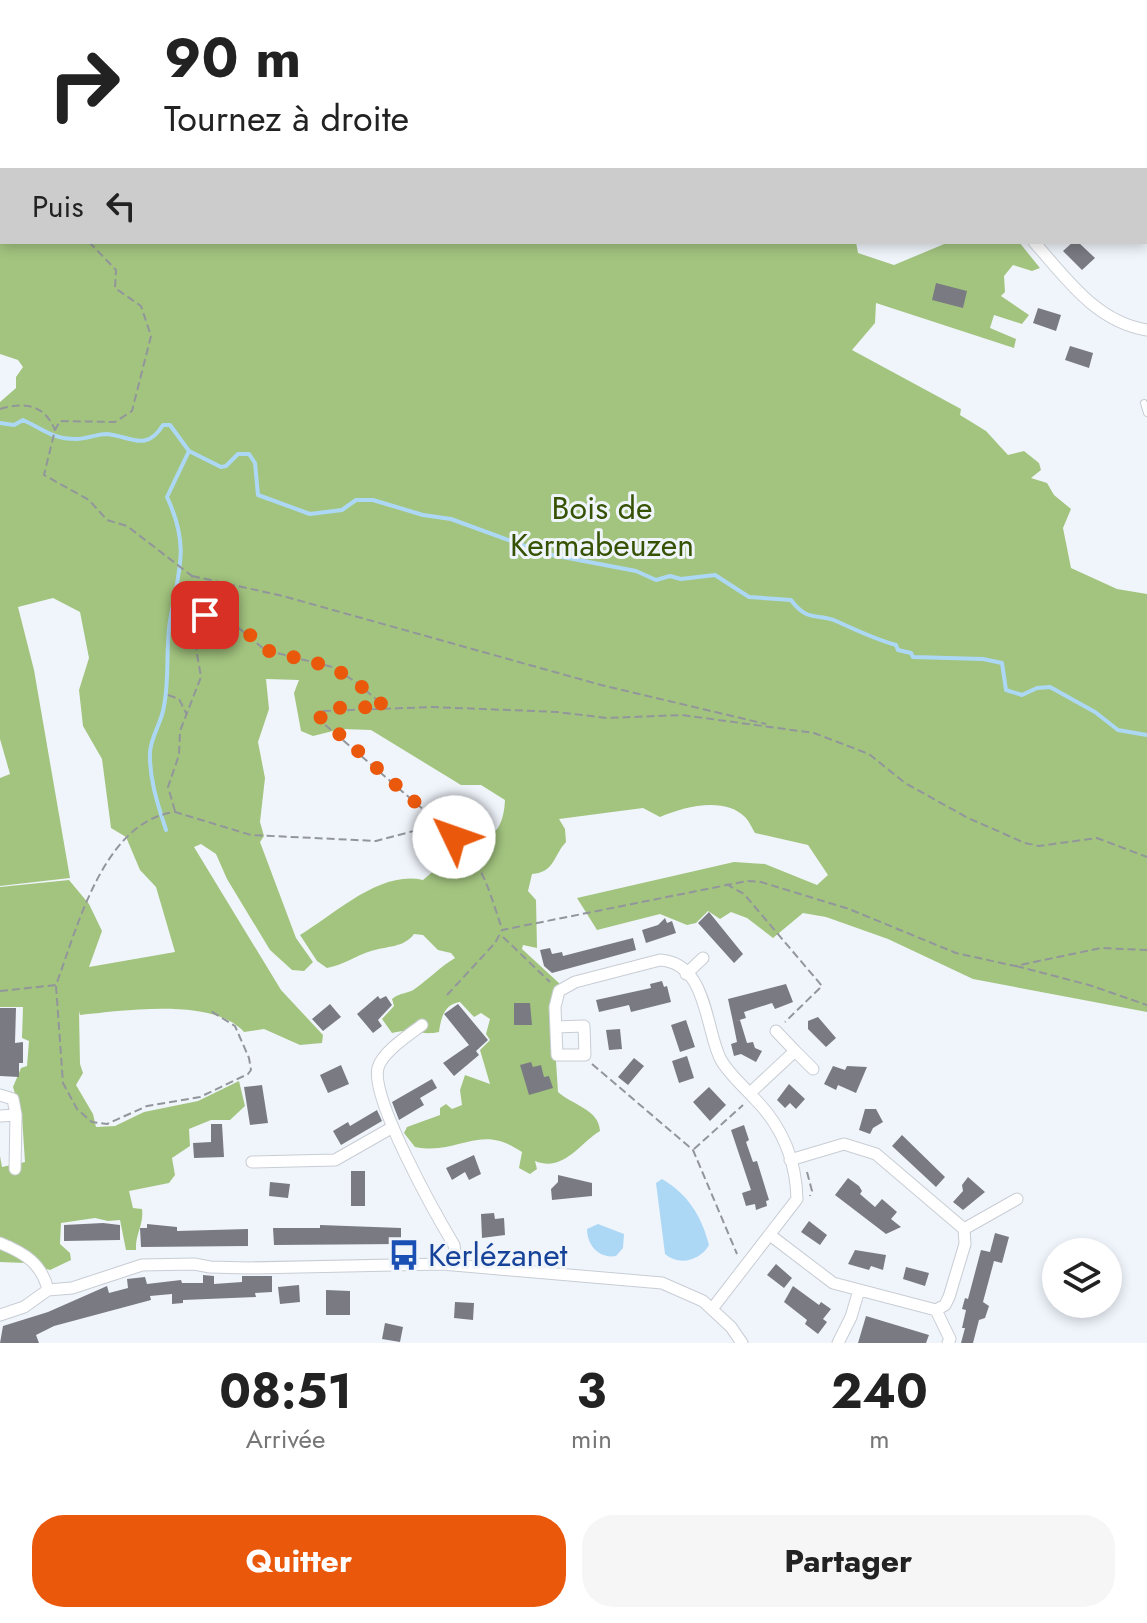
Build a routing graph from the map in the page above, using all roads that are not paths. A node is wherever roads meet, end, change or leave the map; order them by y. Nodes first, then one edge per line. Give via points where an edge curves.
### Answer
1 (1036, 244) edge
2 (1147, 330) edge
3 (1144, 403) dead end
4 (1147, 413) edge
5 (703, 958) dead end
6 (686, 974) junction
7 (422, 1025) dead end
8 (556, 1027) junction
9 (776, 1031) road end
10 (795, 1051) junction
11 (813, 1069) dead end
12 (0, 1095) edge
13 (751, 1095) junction
14 (16, 1115) junction
15 (0, 1116) edge
16 (393, 1127) junction
17 (790, 1160) junction
18 (252, 1162) dead end
19 (15, 1169) dead end
20 (1017, 1199) dead end
21 (964, 1229) junction
22 (770, 1235) junction
23 (0, 1243) edge
24 (457, 1265) junction
25 (48, 1290) junction
26 (859, 1290) junction
27 (712, 1309) junction
28 (936, 1310) junction
29 (0, 1315) edge
30 (742, 1343) edge
31 (838, 1343) edge
32 (948, 1343) edge

1 - 2 street via 1089,303 1123,324
3 - 4 lane
5 - 6 street
6 - 8 street via 660,960 575,982 559,991
6 - 13 street via 702,996 720,1059
7 - 16 street via 378,1067 382,1101
8 - 8 street via 557,1055 585,1055 584,1026
9 - 10 street
10 - 11 street
10 - 13 street
12 - 14 street via 13,1099
13 - 17 street via 780,1127
14 - 15 street
14 - 19 street
16 - 18 street via 335,1160
16 - 24 street via 454,1245
17 - 21 street via 844,1144 876,1154
17 - 22 street via 797,1199
20 - 21 street
21 - 28 street via 965,1244 949,1297
22 - 26 street via 833,1283
22 - 27 street
23 - 25 street via 33,1260
24 - 25 street via 148,1264 72,1288
24 - 27 street via 648,1281 684,1291
25 - 29 street
26 - 28 street
26 - 31 street
27 - 30 street
28 - 32 street

